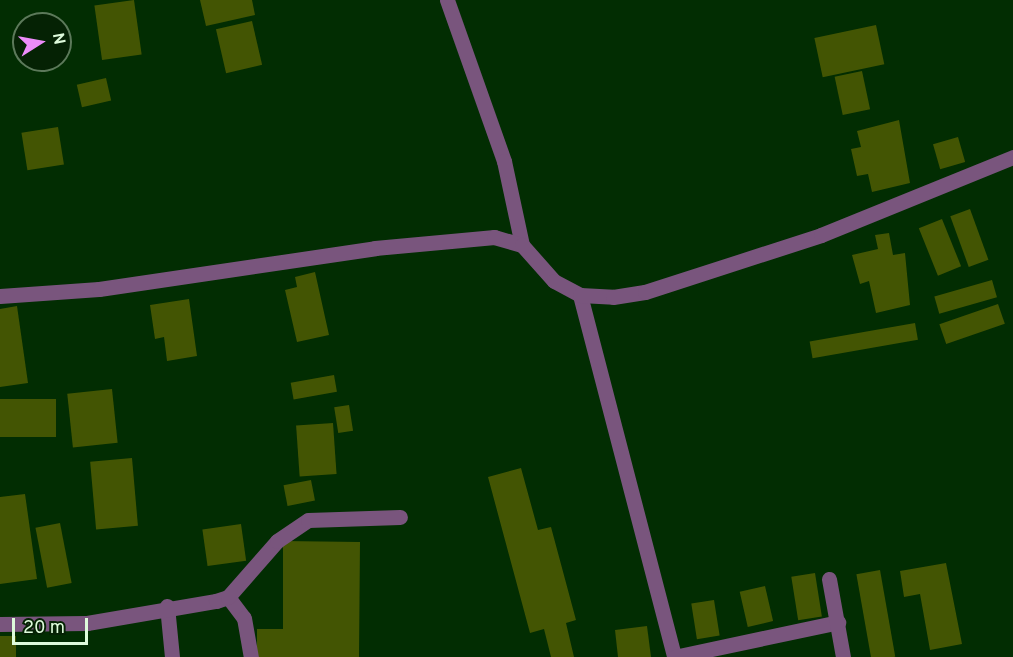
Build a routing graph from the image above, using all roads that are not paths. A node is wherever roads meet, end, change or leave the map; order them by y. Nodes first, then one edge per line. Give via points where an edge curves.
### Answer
1 (447, 0) edge
2 (1013, 157) edge
3 (522, 245) junction
4 (580, 295) junction
5 (0, 296) edge
6 (400, 517) dead end
7 (829, 579) dead end
8 (228, 597) junction
9 (167, 606) junction
10 (838, 622) junction
11 (0, 624) edge
12 (172, 657) edge
13 (251, 657) edge
14 (843, 657) edge

1 - 3 street via 504,161
2 - 4 street via 903,205 645,292
3 - 4 street via 554,281
3 - 5 street via 494,237 460,237 99,289
4 - 10 street via 674,657
6 - 8 street via 308,520 277,540
7 - 10 street
8 - 9 street
8 - 13 street via 244,618
9 - 11 street via 87,623
9 - 12 street
10 - 14 street

